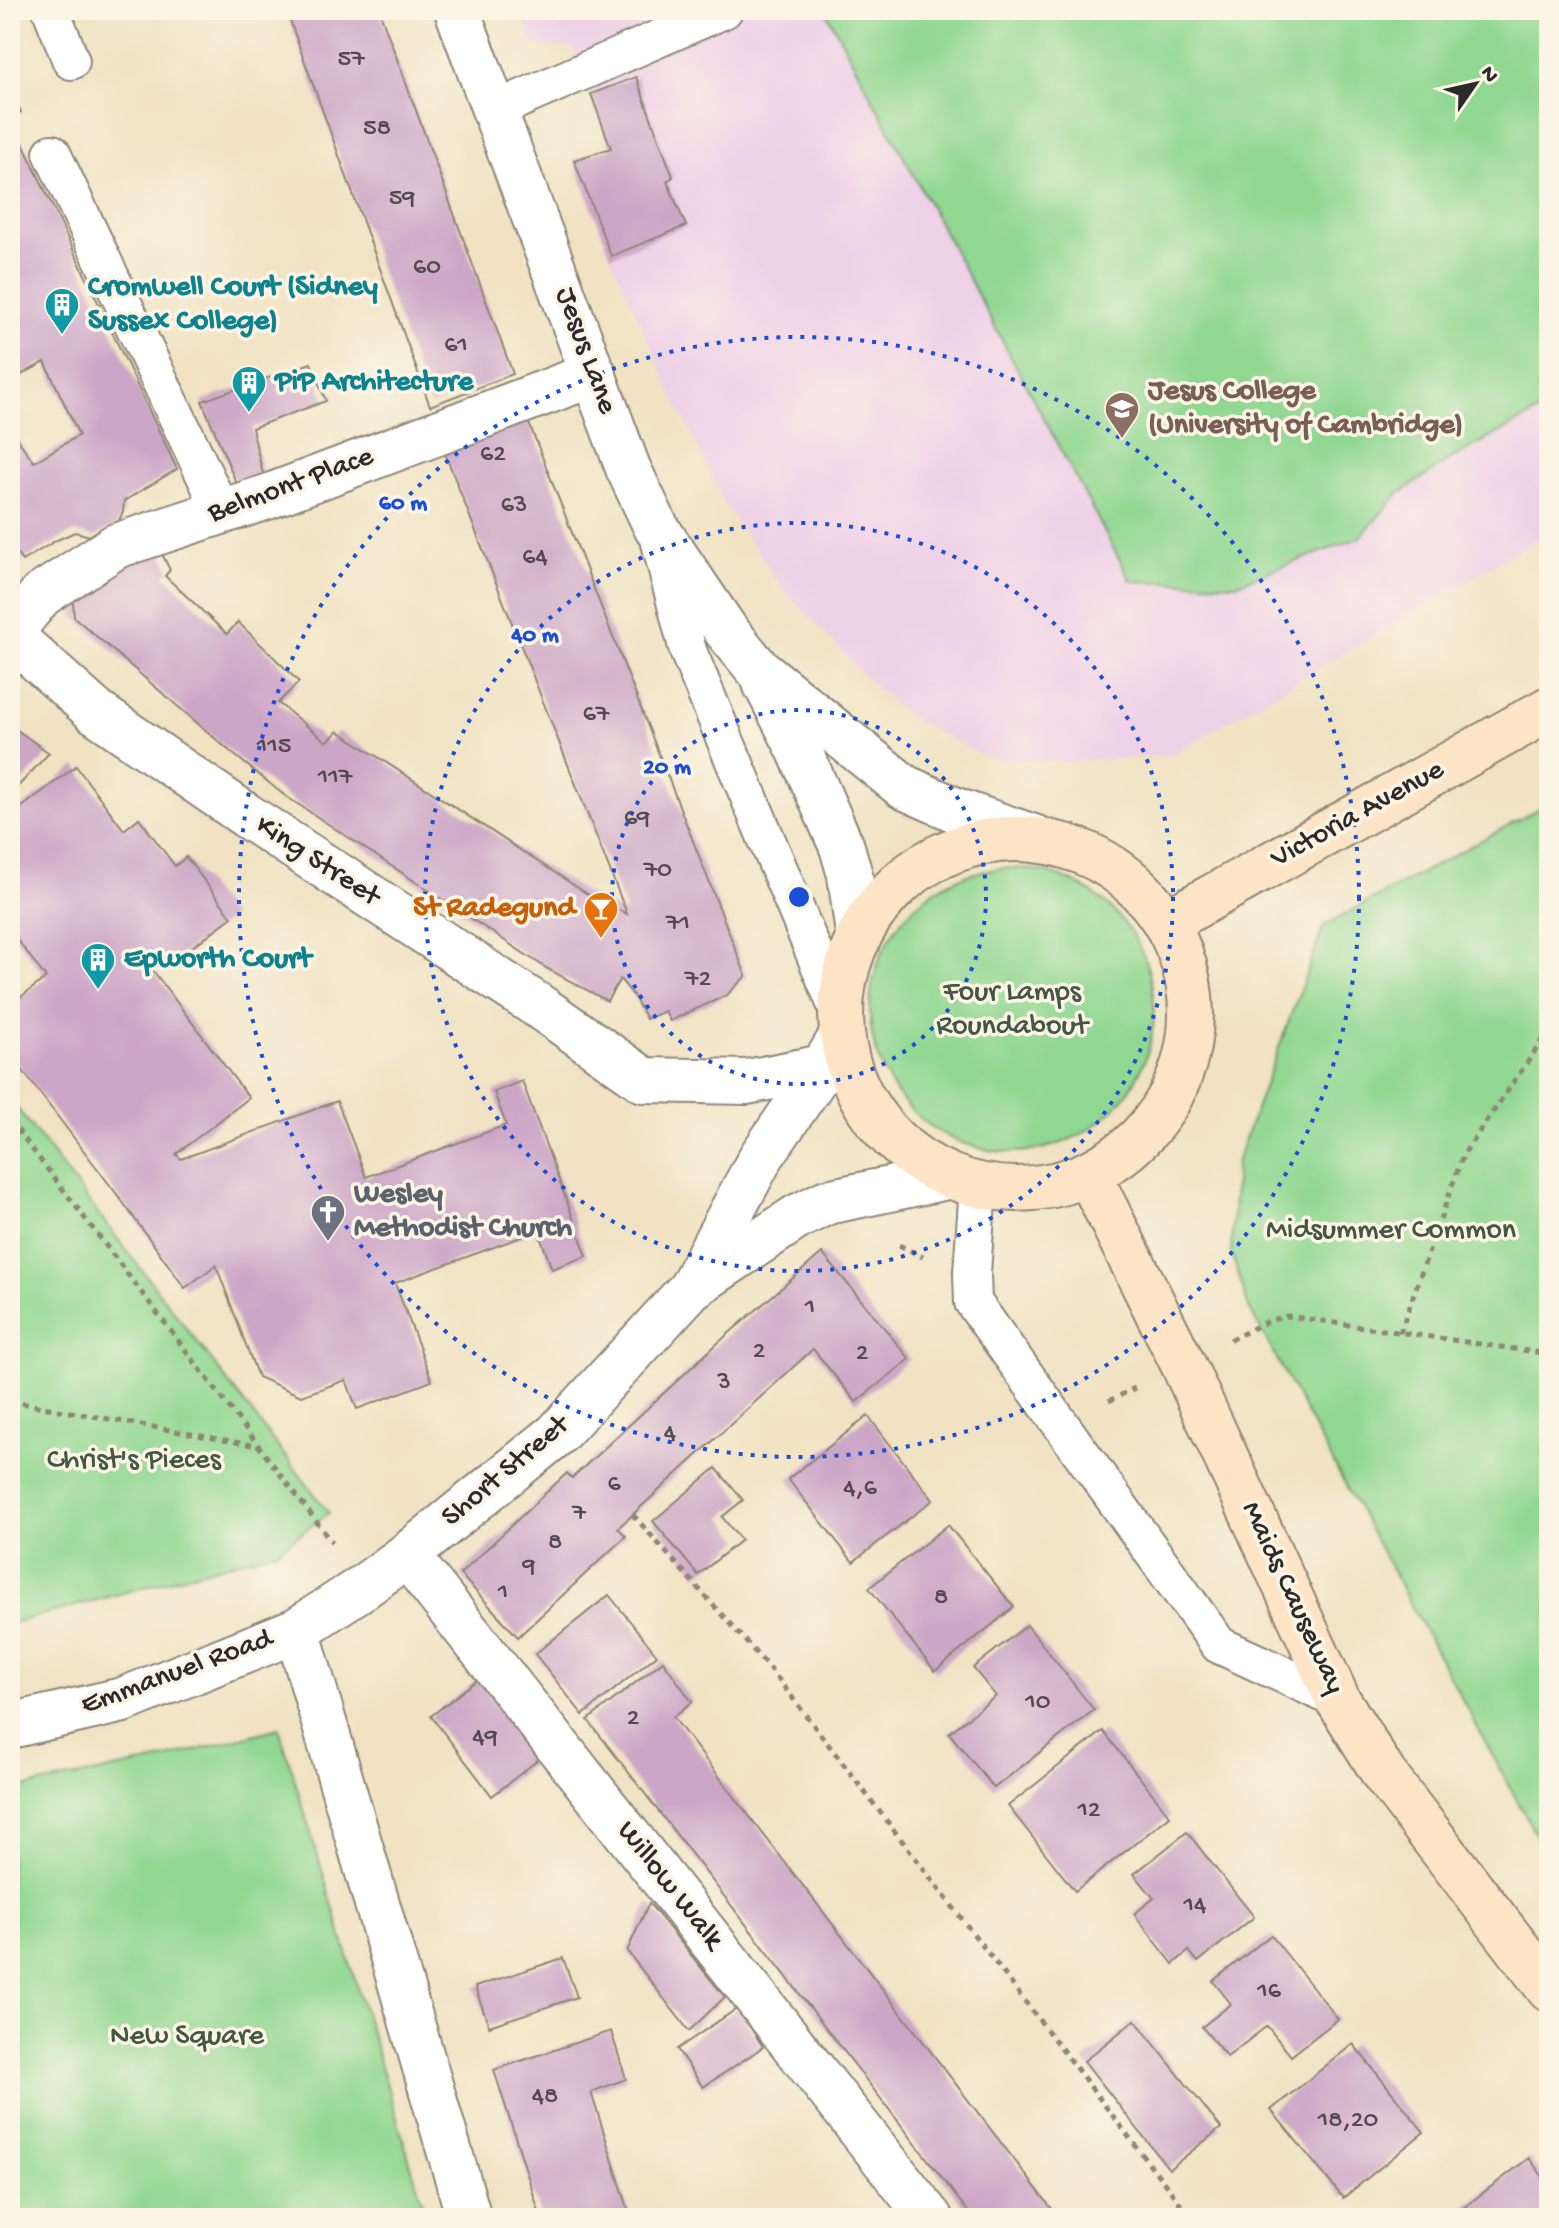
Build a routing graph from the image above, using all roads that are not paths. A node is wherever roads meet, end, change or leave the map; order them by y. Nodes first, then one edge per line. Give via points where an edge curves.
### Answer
1 (51, 10) edge
2 (457, 10) edge
3 (724, 10) edge
4 (71, 61) dead end
5 (495, 110) junction
6 (52, 153) dead end
7 (594, 374) junction
8 (222, 512) junction
9 (656, 527) junction
10 (10, 634) edge
11 (757, 668) junction
12 (1549, 709) edge
13 (1036, 838) junction
14 (1167, 922) junction
15 (858, 934) junction
16 (835, 1040) junction
17 (1089, 1175) junction
18 (963, 1181) junction
19 (691, 1288) junction
20 (407, 1555) junction
21 (297, 1630) junction
22 (1338, 1700) junction
23 (10, 1726) edge
24 (1549, 1989) edge
25 (469, 2218) edge
26 (930, 2218) edge

1 - 4 lane
2 - 5 street, Jesus Lane
3 - 5 lane
5 - 7 street, Jesus Lane
6 - 8 lane
7 - 8 street, Belmont Place
7 - 9 street, Jesus Lane
8 - 10 street, Belmont Place via 116,546 41,595
9 - 11 street, Jesus Lane
9 - 16 lane via 688,651
10 - 16 street, King Street via 109,721 644,1080 747,1082
11 - 13 street, Jesus Lane via 904,787
11 - 15 street, Jesus Lane via 842,847
12 - 14 street, Victoria Avenue
13 - 14 street via 1095,856 1140,888
13 - 15 street via 985,840 933,858 883,897
14 - 17 street via 1188,973 1193,1007 1186,1062 1163,1113 1125,1153
15 - 16 street via 841,988
16 - 18 street via 872,1114 917,1160
16 - 19 street, Short Street via 761,1157
17 - 18 street via 1016,1191
17 - 22 street, Maids Causeway
18 - 19 street, Short Street via 827,1202
18 - 22 lane via 973,1302 1219,1645
19 - 20 street, Short Street via 557,1434
20 - 21 street, Short Street
20 - 26 street, Willow Walk
21 - 23 street, Emmanuel Road via 123,1700
21 - 25 street
22 - 24 street, Maids Causeway via 1384,1774

